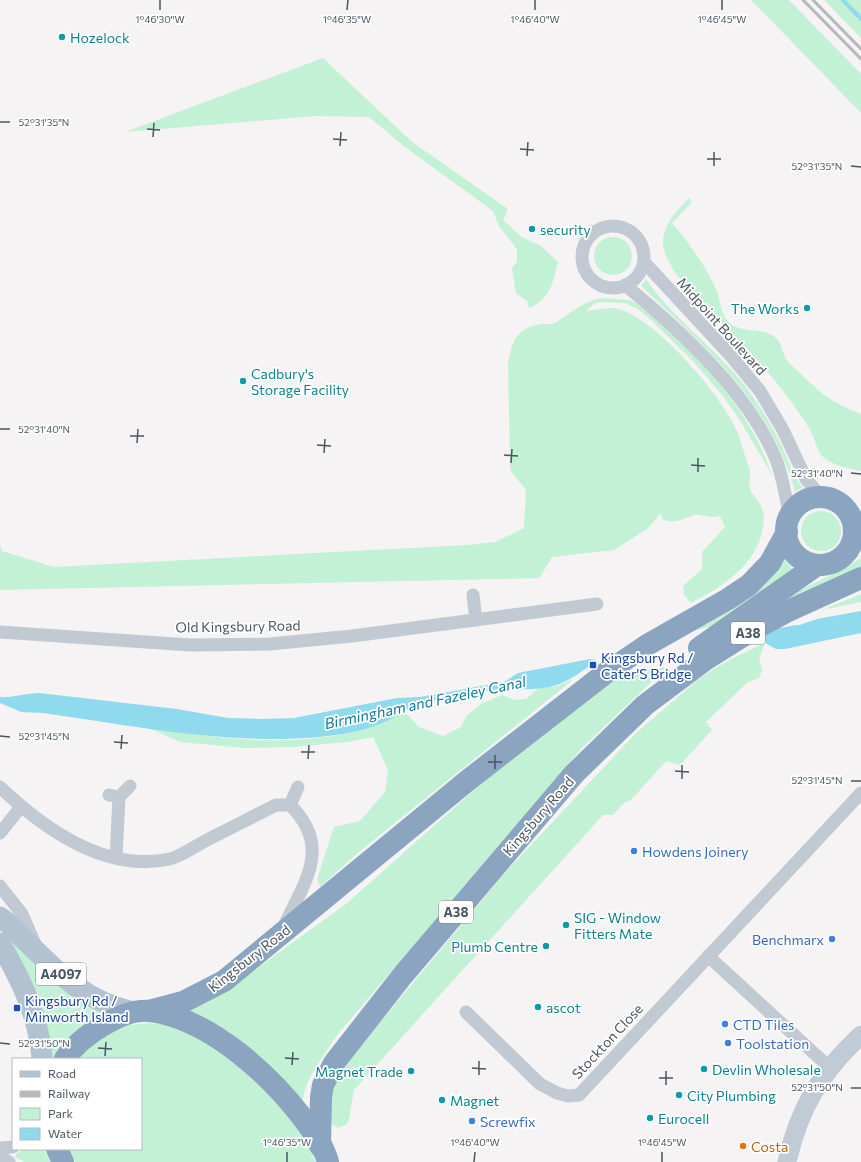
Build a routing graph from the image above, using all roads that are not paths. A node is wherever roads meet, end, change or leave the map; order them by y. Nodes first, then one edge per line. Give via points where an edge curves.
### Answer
1 (644, 262) junction
2 (626, 285) junction
3 (830, 500) junction
4 (861, 502) edge
5 (788, 524) junction
6 (857, 538) edge
7 (817, 565) junction
8 (861, 578) edge
9 (473, 595) dead end
10 (597, 604) dead end
11 (476, 620) junction
12 (0, 632) edge
13 (645, 705) junction
14 (130, 786) dead end
15 (0, 787) edge
16 (298, 787) dead end
17 (861, 793) edge
18 (290, 805) junction
19 (21, 807) junction
20 (0, 833) edge
21 (116, 857) junction
22 (0, 886) edge
23 (0, 917) edge
24 (280, 934) junction
25 (0, 943) edge
26 (40, 955) junction
27 (708, 956) junction
28 (142, 1012) junction
29 (466, 1012) dead end
30 (861, 1035) edge
31 (42, 1058) edge
32 (66, 1058) edge
33 (829, 1068) junction
34 (12, 1147) edge
35 (0, 1148) edge
36 (57, 1150) edge
37 (0, 1156) edge
38 (327, 1157) edge
39 (10, 1162) edge
40 (64, 1162) edge
41 (787, 1162) edge

1 - 2 street via 640,272
1 - 2 street via 642,245 634,234 623,227 605,227 590,236 582,256 588,274 602,285
1 - 3 street, Midpoint Boulevard via 731,356 760,392 783,430 806,479
2 - 5 street via 668,320 742,399 776,458
3 - 4 highway
3 - 5 highway via 806,500 800,504
3 - 6 highway, A38 via 847,510
5 - 7 highway via 793,550 800,557
5 - 24 highway, Kingsbury Road via 770,563 749,585 647,645 607,672 467,781
6 - 7 highway, A38 via 840,558
7 - 13 highway, A38 via 680,663 660,683
8 - 13 highway, Kingsbury Road / A38 via 822,594 752,631 705,660
9 - 11 street
10 - 11 street, Old Kingsbury Road
11 - 12 street, Old Kingsbury Road via 270,644 190,645
13 - 38 highway, Kingsbury Road / A38 via 598,749 536,818 403,975 334,1063 323,1085 321,1097
14 - 21 street via 114,796
15 - 19 street
16 - 18 street
17 - 27 street, Stockton Close
18 - 21 street via 276,805 172,858 147,862
18 - 24 street via 307,824 313,848 312,863
19 - 20 street
19 - 21 street via 62,837 92,851
22 - 26 street via 22,914
23 - 26 main road, Kingsbury Road / A4097
24 - 28 highway, Kingsbury Road via 224,981 183,1002
25 - 31 main road, A4097 via 16,971 35,1015
26 - 28 main road, Kingsbury Road / A4097 via 90,997 113,1008
27 - 29 street, Stockton Close via 579,1095 557,1093 540,1084
27 - 33 street
28 - 32 highway via 109,1022 87,1037
28 - 38 highway via 194,1025 253,1066 291,1103
30 - 33 street
33 - 41 street via 800,1118
34 - 35 street
36 - 40 highway
37 - 39 street

